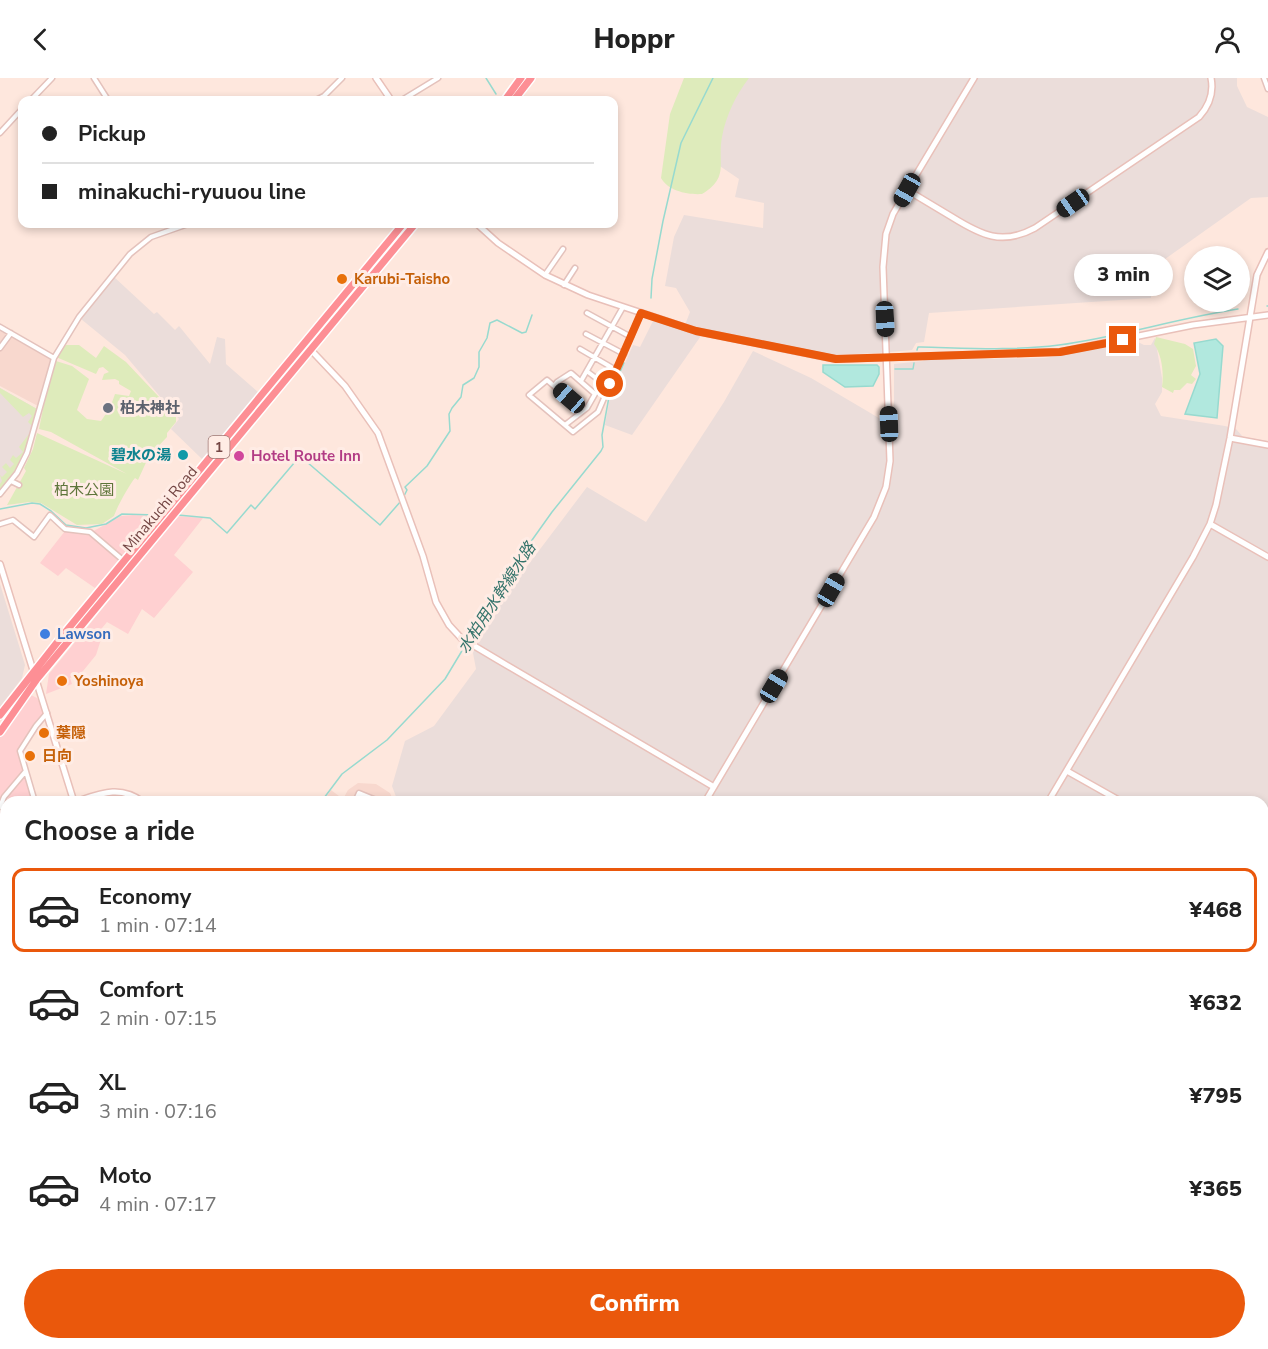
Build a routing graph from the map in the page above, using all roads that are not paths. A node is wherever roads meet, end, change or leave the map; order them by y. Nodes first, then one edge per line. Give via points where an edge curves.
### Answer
1 (52, 78) edge
2 (94, 78) edge
3 (342, 78) edge
4 (376, 78) edge
5 (438, 78) edge
6 (521, 78) edge
7 (531, 78) edge
8 (974, 78) edge
9 (1211, 78) edge
10 (1264, 78) edge
11 (1268, 88) edge
12 (34, 96) edge
13 (105, 96) edge
14 (322, 96) edge
15 (388, 96) edge
16 (409, 96) edge
17 (508, 96) edge
18 (517, 96) edge
19 (18, 113) edge
20 (0, 133) edge
21 (907, 190) junction
22 (177, 228) edge
23 (401, 228) edge
24 (412, 228) edge
25 (481, 228) edge
26 (563, 249) dead end
27 (1268, 252) edge
28 (575, 268) dead end
29 (545, 275) junction
30 (564, 285) junction
31 (623, 307) junction
32 (587, 312) dead end
33 (641, 313) junction
34 (1268, 315) edge
35 (1250, 317) junction
36 (0, 327) edge
37 (613, 327) junction
38 (11, 333) junction
39 (586, 334) dead end
40 (632, 337) junction
41 (306, 341) junction
42 (604, 343) junction
43 (0, 348) edge
44 (580, 348) dead end
45 (310, 349) junction
46 (624, 354) junction
47 (886, 357) junction
48 (54, 358) junction
49 (596, 358) junction
50 (616, 370) junction
51 (588, 372) junction
52 (581, 381) junction
53 (604, 384) dead end
54 (554, 386) junction
55 (583, 411) junction
56 (565, 425) junction
57 (1230, 438) junction
58 (1268, 445) edge
59 (11, 481) junction
60 (19, 485) dead end
61 (0, 494) edge
62 (0, 524) edge
63 (1210, 524) junction
64 (1268, 557) edge
65 (124, 562) junction
66 (0, 564) edge
67 (34, 671) junction
68 (37, 679) junction
69 (47, 713) junction
70 (0, 715) edge
71 (0, 732) edge
72 (1067, 771) junction
73 (25, 772) junction
74 (714, 787) junction
75 (5, 796) edge
76 (33, 796) edge
77 (73, 796) edge
78 (92, 796) edge
79 (131, 796) edge
80 (709, 796) edge
81 (1052, 796) edge
82 (1111, 796) edge

1 - 12 street
2 - 13 street
3 - 14 street
4 - 15 street
5 - 16 street
6 - 17 highway
7 - 18 highway
8 - 21 street
9 - 21 street via 1213,91 1199,117 1029,232 1004,238 987,236
10 - 11 street
19 - 20 street
21 - 47 street via 889,226 883,253
22 - 48 street via 151,237 130,254 79,317
23 - 41 highway, Minakuchi Road / 1
24 - 45 highway, Minakuchi Road / 1
25 - 29 street
26 - 29 street
27 - 35 street via 1257,275
28 - 30 street
29 - 30 street
30 - 31 street
31 - 33 street
31 - 37 street
32 - 37 street
33 - 40 street
33 - 47 street via 696,331 810,355 836,359
34 - 35 street
35 - 47 street via 1060,352
35 - 57 street
36 - 38 street
37 - 40 street
37 - 42 street
38 - 43 street
38 - 48 street
39 - 42 street
40 - 46 street
41 - 45 street
41 - 65 highway, Minakuchi Road / 1
42 - 46 street
42 - 49 street
44 - 49 street
45 - 68 highway, Minakuchi Road / 1
45 - 74 street via 345,386 378,433 423,556 435,602 449,625 467,642
46 - 50 street
47 - 74 street via 890,461 881,501
48 - 59 street via 27,453
49 - 50 street
49 - 51 street
50 - 56 street via 596,415 573,432
51 - 52 street
51 - 53 street
52 - 54 street via 571,373
52 - 55 street via 596,394
54 - 55 street
54 - 56 street via 547,380 529,395
55 - 56 street
57 - 58 street
57 - 63 street
59 - 60 street
59 - 61 street
62 - 65 street via 13,520 34,537 50,515 65,529 90,532
63 - 64 street
63 - 72 street
65 - 67 highway, Minakuchi Road / 1
66 - 67 street
67 - 68 street
67 - 70 highway, Minakuchi Road / 1
68 - 69 street
68 - 71 highway, Minakuchi Road / 1
69 - 73 street via 20,749
69 - 77 street
72 - 81 street
72 - 82 street
73 - 75 street
73 - 76 street
74 - 80 street
78 - 79 street via 117,791

